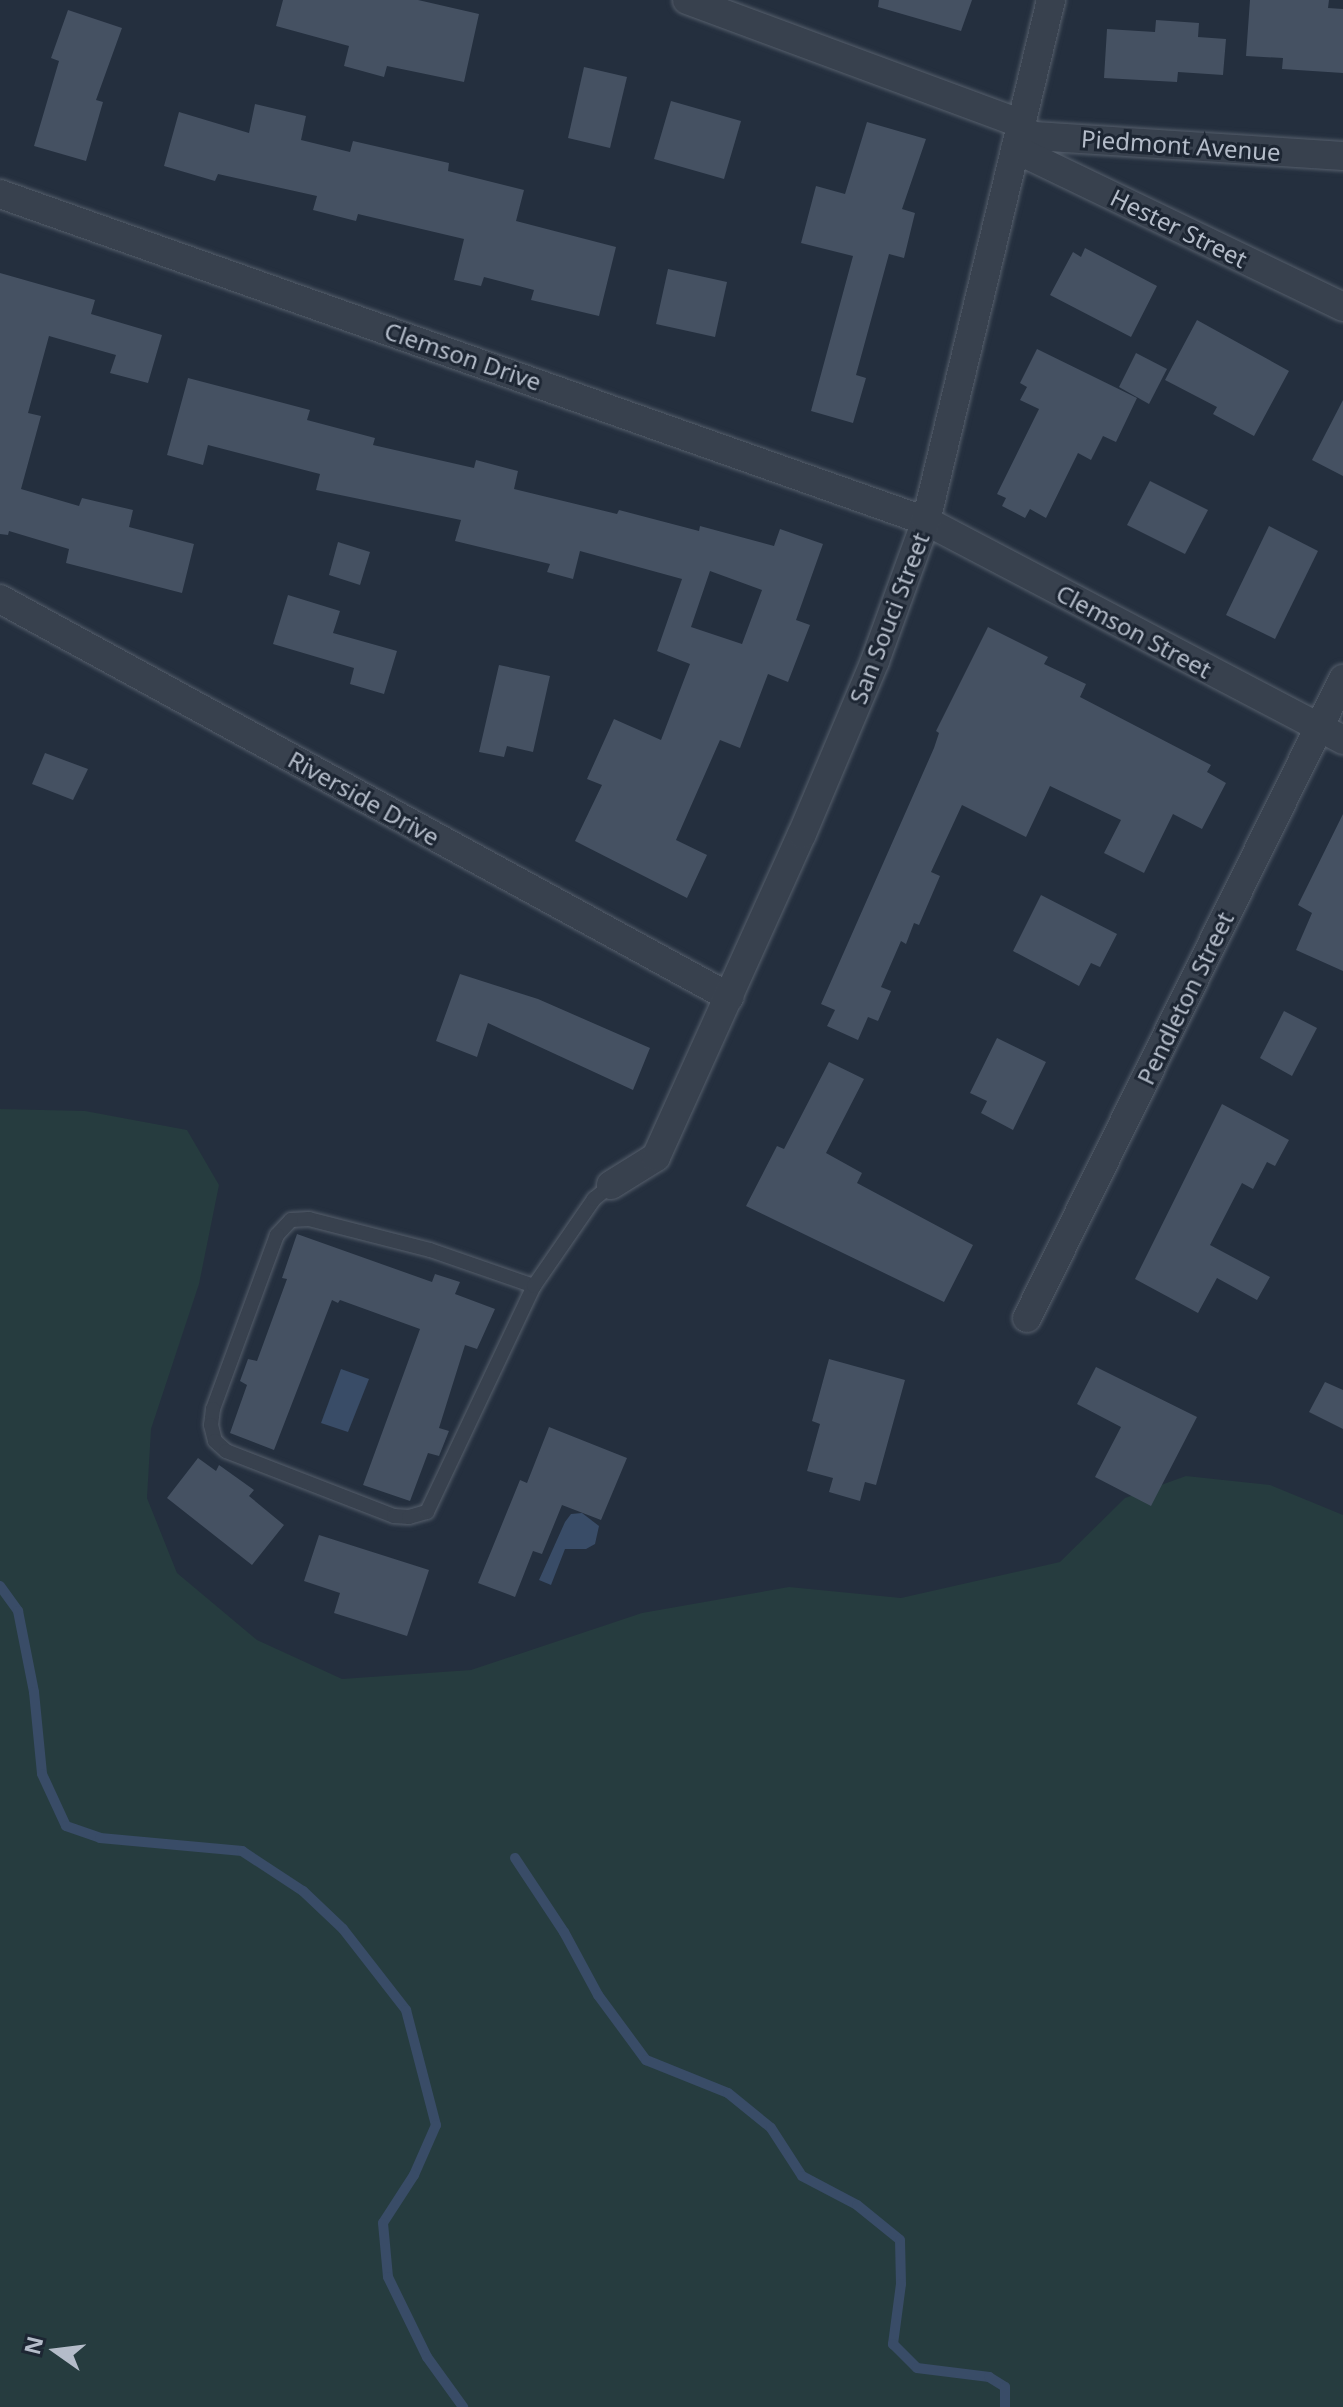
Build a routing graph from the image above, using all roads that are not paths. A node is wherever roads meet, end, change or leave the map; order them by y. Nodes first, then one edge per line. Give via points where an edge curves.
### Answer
1 (687, 0) edge
2 (1051, 0) edge
3 (1019, 136) junction
4 (1343, 156) edge
5 (0, 194) edge
6 (1343, 307) edge
7 (926, 521) junction
8 (0, 599) edge
9 (1343, 679) edge
10 (1330, 734) edge
11 (729, 997) junction
12 (611, 1185) joint
13 (534, 1286) junction
14 (1027, 1318) dead end

1 - 3 street, Hester Street
2 - 3 street, San Souci Street
3 - 4 street, Piedmont Avenue
3 - 6 street, Hester Street
3 - 7 street, San Souci Street
5 - 7 street, Clemson Drive
7 - 10 street, Clemson Street
7 - 11 street, San Souci Street via 875,661
8 - 11 street, Riverside Drive
9 - 10 street, Pendleton Street
10 - 14 street, Pendleton Street
11 - 12 street, San Souci Street via 656,1157
12 - 13 lane via 594,1199
13 - 13 lane via 430,1250 309,1219 291,1220 277,1235 213,1409 215,1441 226,1451 394,1516 427,1512

